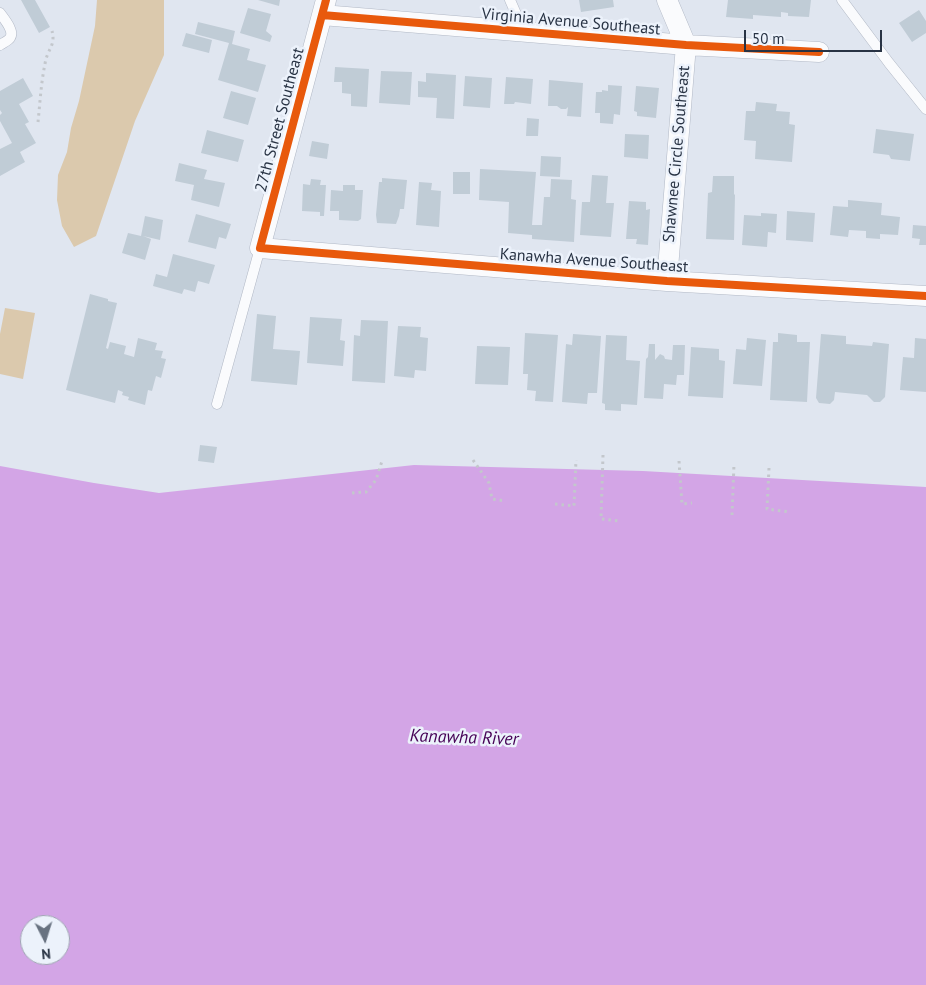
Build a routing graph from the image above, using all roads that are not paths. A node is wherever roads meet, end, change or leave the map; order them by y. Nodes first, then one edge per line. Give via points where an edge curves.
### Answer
1 (510, 0) edge
2 (668, 0) edge
3 (842, 0) edge
4 (324, 7) edge
5 (0, 13) edge
6 (524, 32) junction
7 (0, 45) edge
8 (686, 45) junction
9 (819, 52) dead end
10 (926, 110) edge
11 (260, 248) junction
12 (667, 281) junction
13 (926, 296) edge
14 (217, 404) dead end

1 - 6 lane
2 - 8 street, Shawnee Circle Southeast
3 - 10 lane
4 - 6 street, Virginia Avenue Southeast
4 - 11 street, 27th Street Southeast
5 - 7 lane via 12,36
6 - 8 street, Virginia Avenue Southeast
8 - 9 street, Virginia Avenue Southeast
8 - 12 street, Shawnee Circle Southeast
11 - 12 street, Kanawha Avenue Southeast
11 - 14 lane
12 - 13 street, Kanawha Avenue Southeast

